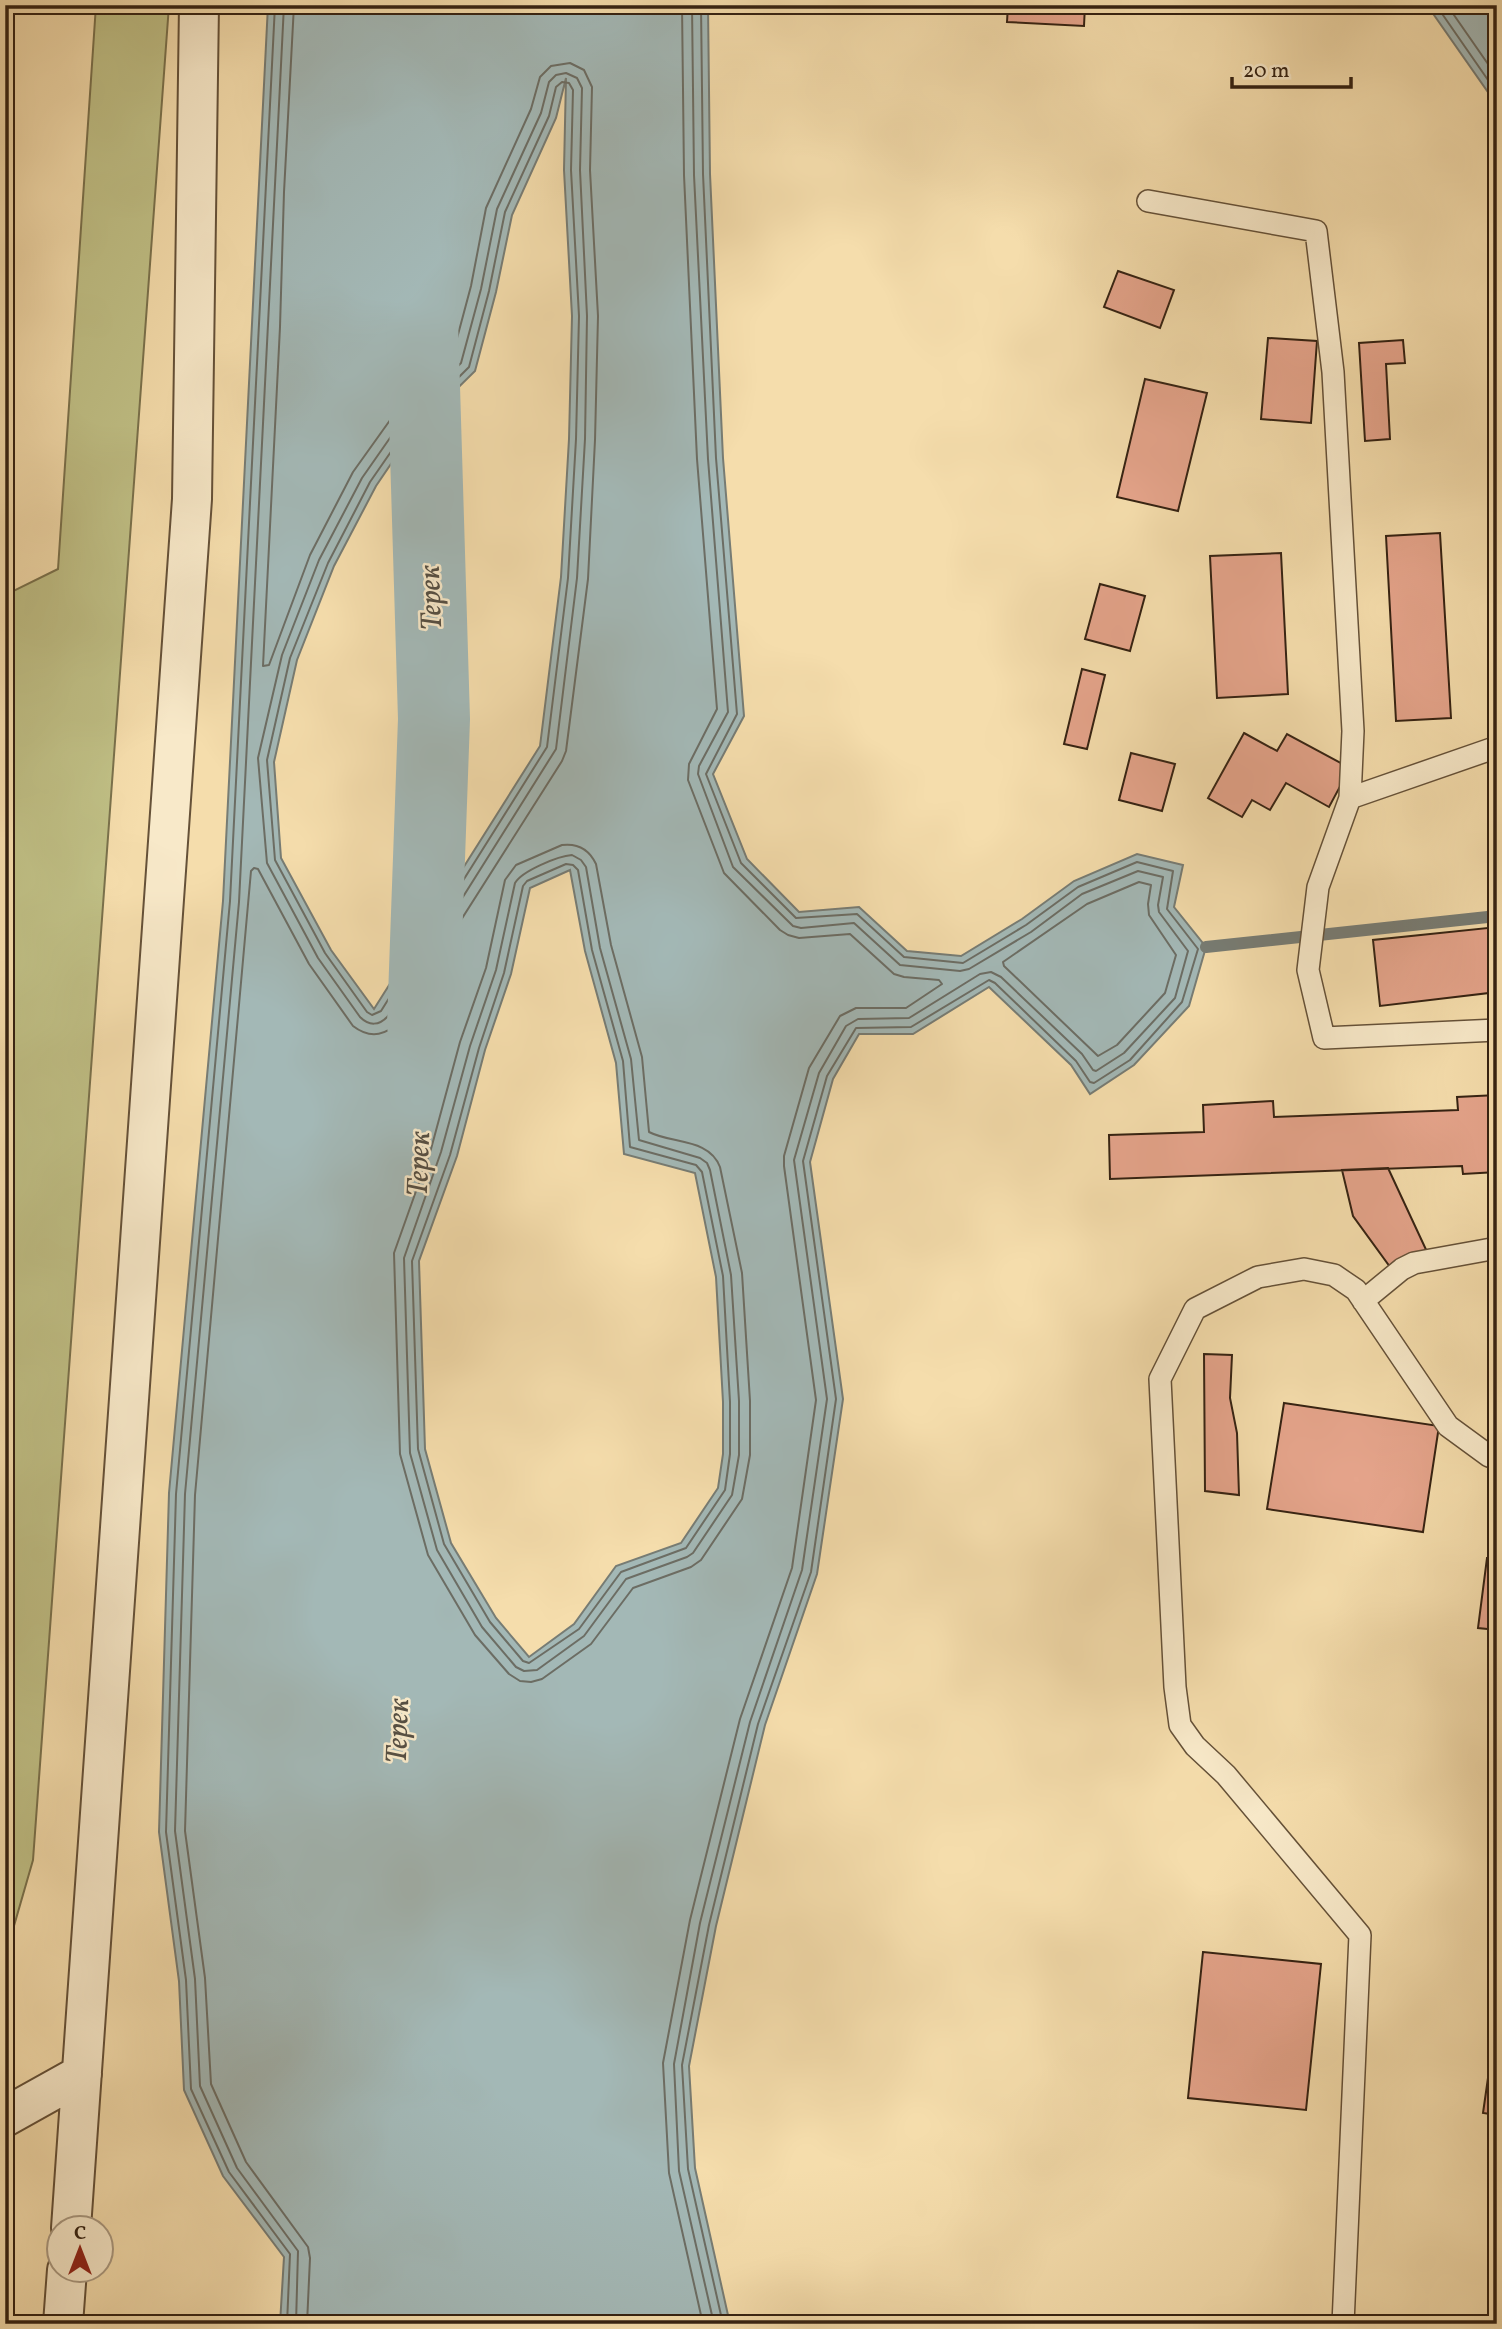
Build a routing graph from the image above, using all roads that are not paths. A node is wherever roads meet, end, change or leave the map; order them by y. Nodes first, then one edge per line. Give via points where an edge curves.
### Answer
1 (199, 5) edge
2 (1148, 201) dead end
3 (1497, 747) edge
4 (1350, 798) junction
5 (1497, 1030) edge
6 (1497, 1248) edge
7 (1363, 1301) junction
8 (1497, 1459) edge
9 (82, 2074) junction
10 (5, 2117) edge
11 (72, 2214) edge
12 (66, 2284) edge
13 (63, 2324) edge
14 (1343, 2324) edge

1 - 9 street via 192,499
2 - 4 lane via 1316,231 1333,372 1353,731
3 - 4 lane
4 - 5 lane via 1318,887 1308,970 1324,1038
6 - 7 lane via 1413,1263
7 - 8 lane via 1448,1426
7 - 14 lane via 1356,1290 1334,1275 1304,1269 1258,1277 1195,1309 1160,1379 1180,1725 1360,1935
9 - 10 street
9 - 11 street
12 - 13 street

